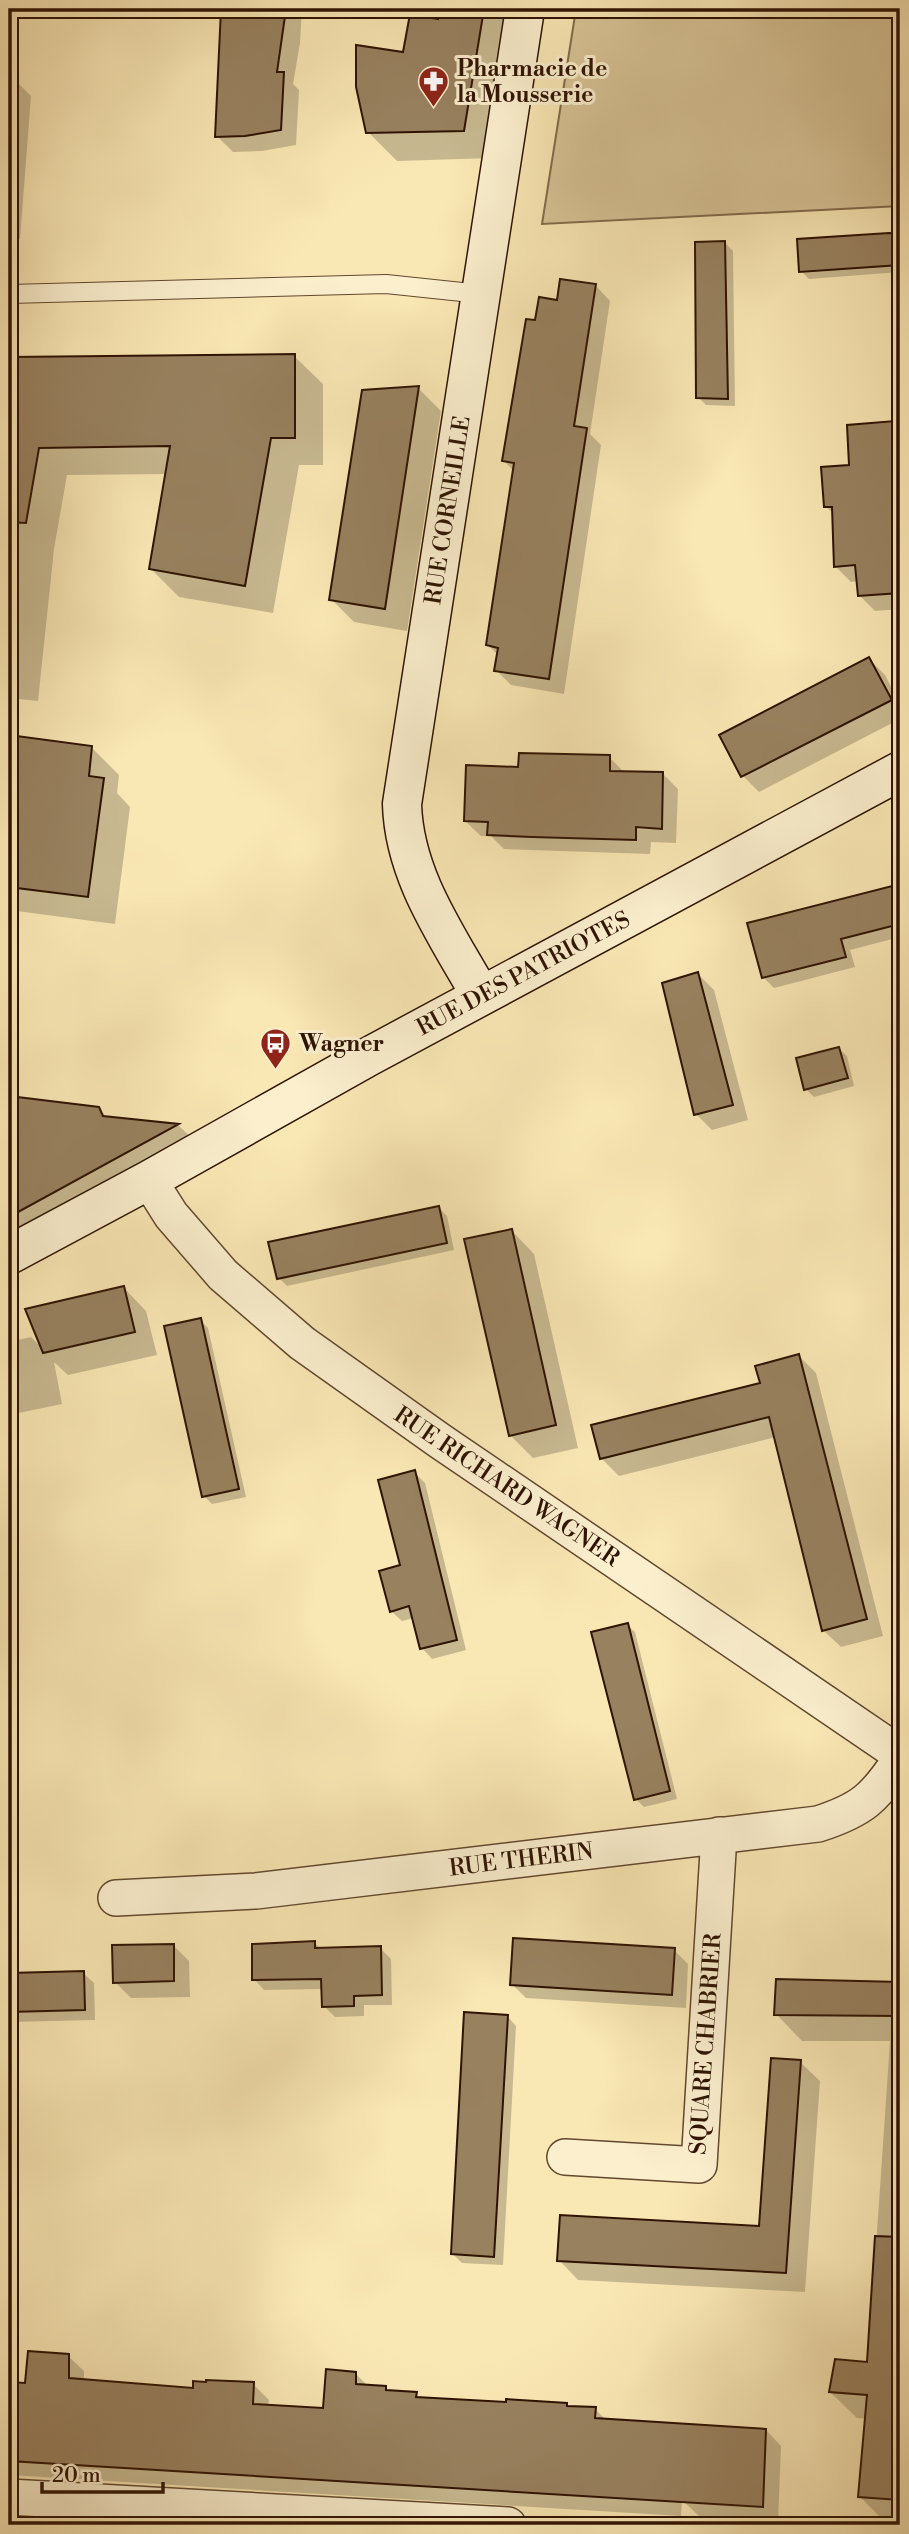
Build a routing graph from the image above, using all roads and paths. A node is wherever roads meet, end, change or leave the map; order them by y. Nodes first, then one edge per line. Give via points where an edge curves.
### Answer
1 (525, 9) edge
2 (9, 294) edge
3 (481, 294) junction
4 (900, 771) edge
5 (481, 996) junction
6 (149, 1180) junction
7 (9, 1255) edge
8 (900, 1754) edge
9 (900, 1760) edge
10 (719, 1835) junction
11 (116, 1898) dead end
12 (565, 2157) dead end
13 (9, 2497) edge
14 (508, 2525) edge

1 - 3 street, RUE CORNEILLE
2 - 3 lane via 403,284
3 - 5 street, RUE CORNEILLE via 402,804 406,840 423,891
4 - 5 street, RUE DES PATRIOTES
5 - 6 street, RUE DES PATRIOTES
6 - 7 street, RUE DES PATRIOTES
6 - 8 street, RUE RICHARD WAGNER via 171,1215 223,1275 302,1343
9 - 10 street, RUE THERIN via 867,1803 842,1817
10 - 11 street, RUE THERIN via 256,1891
10 - 12 street, SQUARE CHABRIER via 699,2165
13 - 14 street

